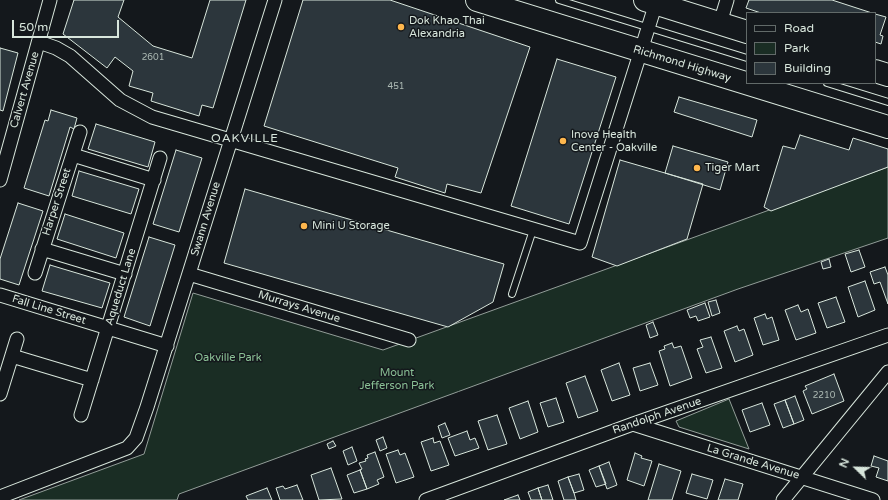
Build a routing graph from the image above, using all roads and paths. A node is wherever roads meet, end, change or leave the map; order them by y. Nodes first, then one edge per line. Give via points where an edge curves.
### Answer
1 (50, 0) edge
2 (275, 0) edge
3 (477, 0) edge
4 (559, 0) edge
5 (727, 0) edge
6 (650, 2) edge
7 (720, 23) junction
8 (648, 28) junction
9 (746, 32) edge
10 (39, 42) junction
11 (641, 52) junction
12 (746, 58) edge
13 (876, 71) edge
14 (888, 76) edge
15 (746, 84) edge
16 (746, 84) edge
17 (830, 84) edge
18 (888, 102) edge
19 (888, 127) edge
20 (80, 132) dead end
21 (231, 140) junction
22 (73, 155) junction
23 (160, 158) dead end
24 (0, 180) edge
25 (154, 180) junction
26 (533, 230) junction
27 (42, 249) junction
28 (35, 273) dead end
29 (125, 274) junction
30 (189, 274) junction
31 (512, 294) dead end
32 (0, 295) edge
33 (108, 328) junction
34 (888, 335) edge
35 (17, 339) dead end
36 (409, 340) dead end
37 (166, 346) junction
38 (12, 356) junction
39 (888, 372) edge
40 (92, 380) junction
41 (0, 394) edge
42 (81, 415) dead end
43 (633, 424) junction
44 (801, 477) junction
45 (0, 497) edge
46 (426, 500) edge
47 (783, 500) edge
48 (873, 500) edge

1 - 10 street, Calvert Avenue
2 - 21 street, Swann Avenue
3 - 11 highway, Richmond Highway
4 - 8 lane
5 - 7 street
6 - 7 highway
6 - 8 street
7 - 9 highway
8 - 11 street
8 - 12 lane
10 - 21 street via 70,56 120,100 141,112
10 - 24 street, Calvert Avenue
11 - 15 highway, Richmond Highway
11 - 26 street via 580,243
13 - 14 highway
16 - 19 highway, Richmond Highway
17 - 18 lane
20 - 22 street, Harper Street
21 - 26 street
21 - 30 street, Swann Avenue
22 - 25 street
22 - 27 street, Harper Street
23 - 25 street, Aqueduct Lane
25 - 29 street, Aqueduct Lane
26 - 31 lane
27 - 28 street, Harper Street
27 - 29 street
29 - 33 street, Aqueduct Lane
30 - 36 street, Murrays Avenue
30 - 37 street, Swann Avenue
32 - 33 street, Fall Line Street
33 - 37 street, Fall Line Street
33 - 40 street, Aqueduct Lane
34 - 43 street, Randolph Avenue
35 - 38 street
37 - 45 street, Swann Avenue via 136,438 127,448
38 - 40 street
38 - 41 street
39 - 44 street
40 - 42 street, Aqueduct Lane
43 - 44 street, La Grande Avenue
43 - 46 street, Randolph Avenue
44 - 47 street
44 - 48 street, La Grande Avenue

